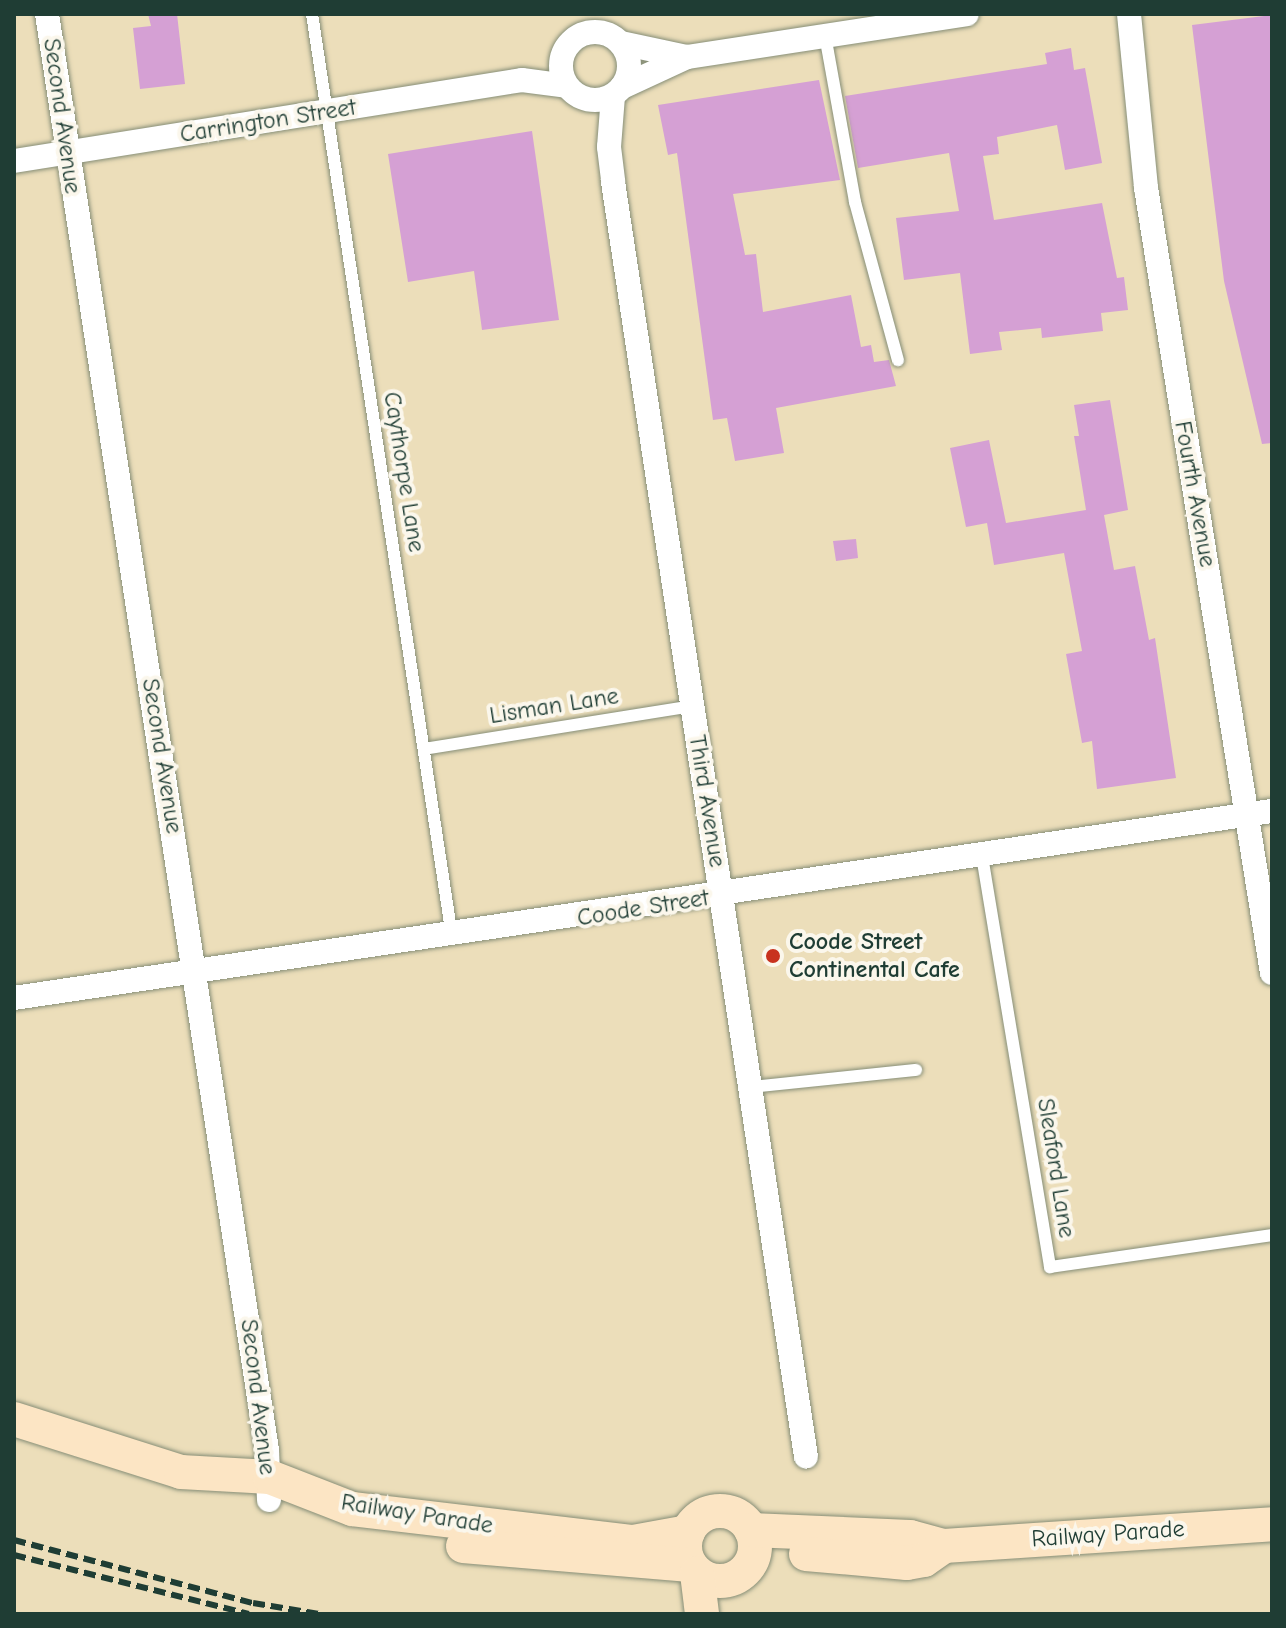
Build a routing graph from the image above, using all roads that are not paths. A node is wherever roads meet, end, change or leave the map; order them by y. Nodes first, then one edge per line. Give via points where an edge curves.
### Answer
1 (47, 14) edge
2 (312, 14) edge
3 (599, 14) edge
4 (967, 14) edge
5 (1129, 14) edge
6 (574, 34) edge
7 (825, 35) junction
8 (616, 39) junction
9 (687, 57) junction
10 (522, 80) junction
11 (567, 86) junction
12 (618, 91) junction
13 (588, 100) junction
14 (326, 112) junction
15 (609, 147) junction
16 (66, 153) junction
17 (14, 161) edge
18 (898, 360) dead end
19 (691, 706) junction
20 (424, 749) junction
21 (1260, 813) edge
22 (982, 856) junction
23 (723, 896) junction
24 (452, 937) junction
25 (195, 971) junction
26 (1272, 973) edge
27 (14, 998) edge
28 (916, 1070) dead end
29 (751, 1087) junction
30 (1272, 1235) edge
31 (14, 1419) edge
32 (14, 1442) edge
33 (806, 1456) dead end
34 (269, 1488) junction
35 (1272, 1524) edge
36 (718, 1557) junction
37 (702, 1614) edge
38 (724, 1614) edge

1 - 16 street, Second Avenue
2 - 14 lane, Caythorpe Lane
3 - 8 street
4 - 7 street
5 - 21 street, Fourth Avenue via 1146,188
6 - 8 street
6 - 10 street, Carrington Street
6 - 11 street
7 - 9 street
7 - 18 lane via 855,202 872,248
8 - 9 street
8 - 12 street via 629,60
9 - 12 street
10 - 11 street, Carrington Street
10 - 14 street, Carrington Street
11 - 13 street
12 - 13 street
12 - 15 street, Third Avenue
13 - 15 street, Third Avenue
14 - 16 street, Carrington Street
14 - 20 lane, Caythorpe Lane
15 - 19 street, Third Avenue
16 - 17 street, Carrington Street
16 - 25 street, Second Avenue
19 - 20 lane, Lisman Lane
19 - 23 street, Third Avenue
20 - 24 lane, Caythorpe Lane
21 - 22 street, Coode Street
21 - 26 street, Fourth Avenue
22 - 23 street, Coode Street
22 - 30 lane, Sleaford Lane via 1050,1267
23 - 24 street, Coode Street
23 - 29 street, Third Avenue
24 - 25 street, Coode Street
25 - 27 street, Coode Street
25 - 34 street, Second Avenue
28 - 29 lane
29 - 33 street, Third Avenue
31 - 34 street, Railway Parade via 181,1472
32 - 34 street, Railway Parade via 199,1494
34 - 36 street, Railway Parade via 353,1529 470,1548
35 - 36 street, Railway Parade via 944,1546 924,1560 907,1563 830,1554
36 - 37 street
36 - 38 street

